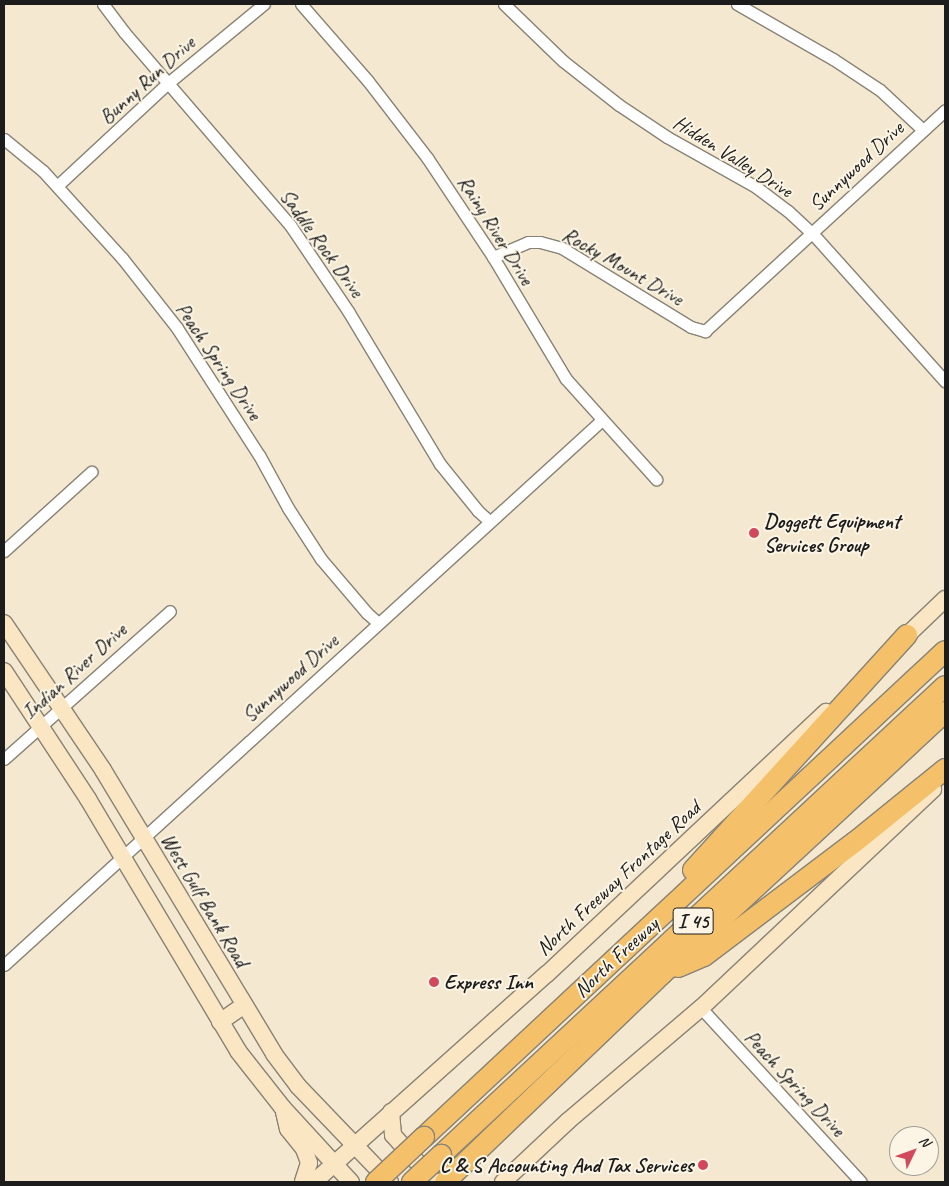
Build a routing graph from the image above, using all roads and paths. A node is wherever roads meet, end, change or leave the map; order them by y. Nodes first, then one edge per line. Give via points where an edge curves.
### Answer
1 (103, 4) edge
2 (264, 4) edge
3 (301, 4) edge
4 (504, 4) edge
5 (737, 4) edge
6 (168, 83) junction
7 (945, 110) edge
8 (923, 130) junction
9 (4, 139) edge
10 (57, 186) junction
11 (812, 233) junction
12 (493, 257) junction
13 (705, 331) joint
14 (945, 381) edge
15 (602, 420) junction
16 (91, 472) dead end
17 (656, 479) dead end
18 (489, 521) junction
19 (4, 551) edge
20 (945, 599) edge
21 (170, 611) dead end
22 (378, 623) junction
23 (4, 624) edge
24 (907, 635) junction
25 (945, 651) edge
26 (4, 671) edge
27 (945, 686) edge
28 (61, 707) junction
29 (945, 712) edge
30 (41, 725) junction
31 (4, 759) edge
32 (945, 768) edge
33 (945, 778) edge
34 (143, 837) junction
35 (122, 856) junction
36 (4, 965) edge
37 (662, 974) junction
38 (595, 976) junction
39 (244, 1005) junction
40 (701, 1008) junction
41 (220, 1022) junction
42 (282, 1107) junction
43 (391, 1112) junction
44 (356, 1144) junction
45 (335, 1164) junction
46 (451, 1177) edge
47 (303, 1182) edge
48 (314, 1182) edge
49 (351, 1182) edge
50 (376, 1182) edge
51 (390, 1182) edge
52 (412, 1182) edge
53 (435, 1182) edge
54 (503, 1182) edge
55 (861, 1182) edge

1 - 6 street, Saddle Rock Drive
2 - 6 street, Bunny Run Drive
3 - 12 street, Rainy River Drive via 406,128
4 - 11 street, Hidden Valley Drive via 563,61 619,105 667,138 756,187
5 - 8 street via 833,58 880,90
6 - 10 street, Bunny Run Drive
6 - 18 street, Saddle Rock Drive via 290,225 348,311 440,464
7 - 8 street, Sunnywood Drive
8 - 11 street, Sunnywood Drive
9 - 10 street, Peach Spring Drive
10 - 22 street, Peach Spring Drive via 122,258 177,328 321,558
11 - 13 street, Sunnywood Drive
11 - 14 street, Hidden Valley Drive
12 - 13 street, Rocky Mount Drive via 528,242 562,248 692,327
12 - 15 street, Rainy River Drive via 566,380
15 - 17 street, Rainy River Drive
15 - 18 street, Sunnywood Drive
16 - 19 street
18 - 22 street, Sunnywood Drive
20 - 24 main road, North Freeway Frontage Road
21 - 28 street, Indian River Drive
22 - 34 street, Sunnywood Drive
23 - 28 main road, West Gulf Bank Road
24 - 38 highway
24 - 43 main road, North Freeway Frontage Road via 547,974
25 - 38 highway, North Freeway / I 45
26 - 30 main road
27 - 52 highway, North Freeway / I 45, bridge
28 - 30 street, Indian River Drive
28 - 34 main road, West Gulf Bank Road
29 - 37 highway, North Freeway / I 45
30 - 31 street, Indian River Drive
30 - 35 main road
32 - 37 highway via 855,842 704,956
33 - 40 main road
34 - 35 street, Sunnywood Drive
34 - 39 main road, West Gulf Bank Road
35 - 36 street, Sunnywood Drive
35 - 41 main road
37 - 46 highway, North Freeway / I 45
38 - 50 highway, North Freeway / I 45, bridge
39 - 41 main road
39 - 44 main road, West Gulf Bank Road via 298,1086
40 - 54 main road via 568,1121
40 - 55 street, Peach Spring Drive
41 - 42 main road via 256,1076
42 - 45 main road
42 - 47 main road via 288,1129 304,1149 309,1163
43 - 44 main road, North Freeway Frontage Road
43 - 53 main road via 393,1135
44 - 45 main road, North Freeway Frontage Road
44 - 51 main road, West Gulf Bank Road
45 - 48 main road, North Freeway Frontage Road
45 - 49 main road

